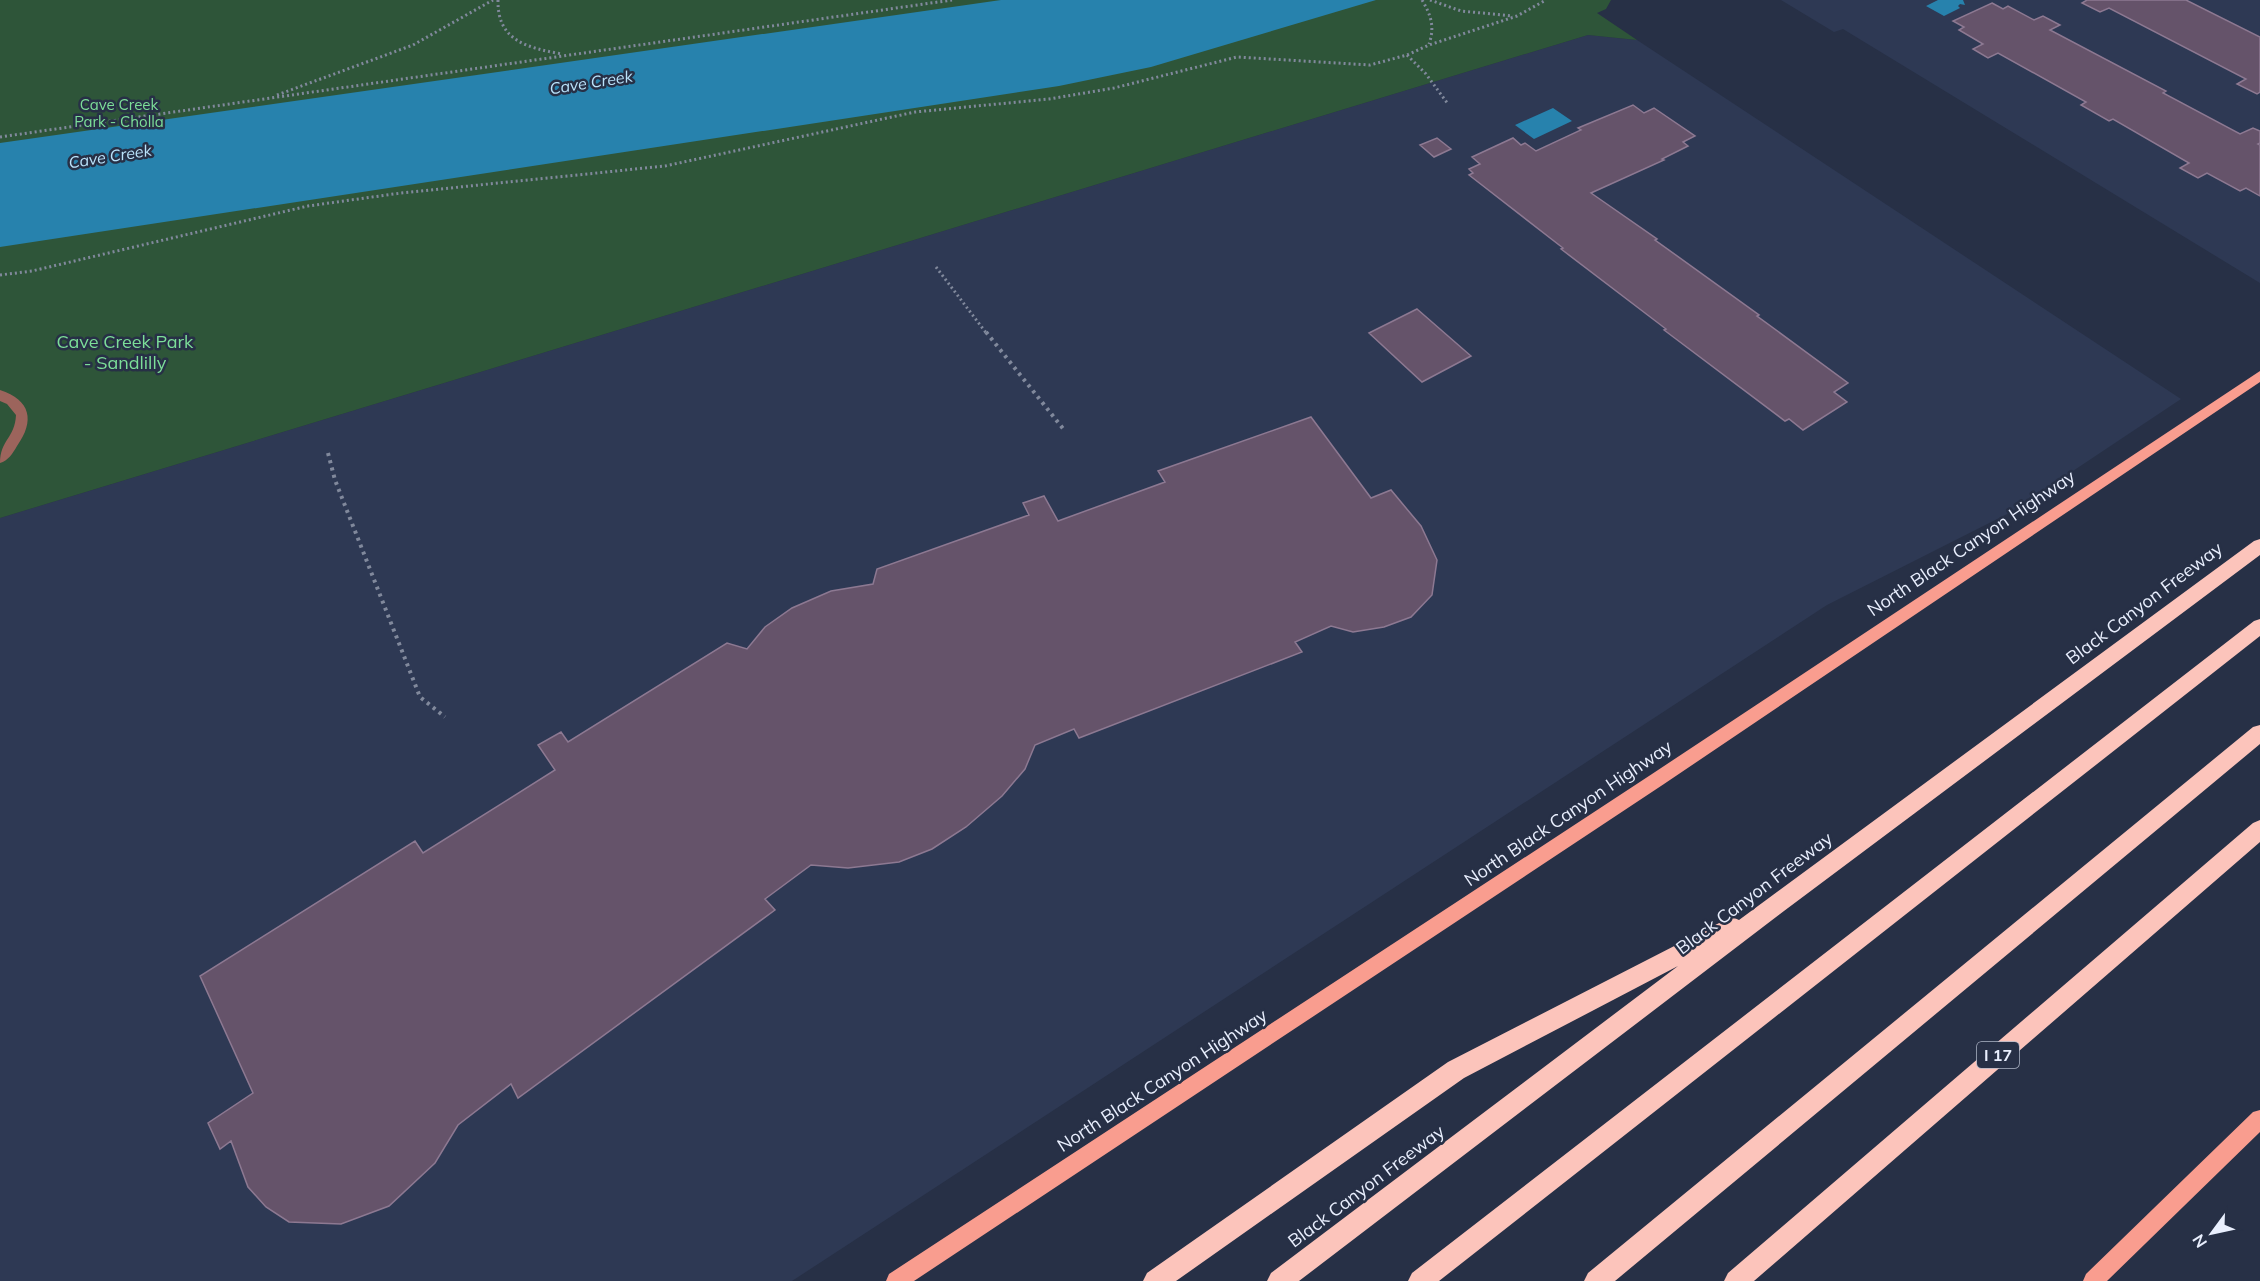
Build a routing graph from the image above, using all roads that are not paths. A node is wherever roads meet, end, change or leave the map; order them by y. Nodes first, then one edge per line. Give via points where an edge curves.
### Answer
1 (2260, 376) edge
2 (0, 395) edge
3 (0, 458) edge
4 (2260, 546) edge
5 (2260, 626) edge
6 (2260, 733) edge
7 (2260, 829) edge
8 (1777, 904) junction
9 (2260, 1119) edge
10 (896, 1281) edge
11 (1155, 1281) edge
12 (1279, 1281) edge
13 (1420, 1281) edge
14 (1596, 1281) edge
15 (1736, 1281) edge
16 (2093, 1281) edge

1 - 10 main road, North Black Canyon Highway
2 - 3 lane via 15,402 22,413 22,427
4 - 8 highway, Black Canyon Freeway
5 - 13 highway
6 - 14 highway
7 - 15 highway, I 17
8 - 11 highway via 1456,1070
8 - 12 highway, Black Canyon Freeway
9 - 16 main road

